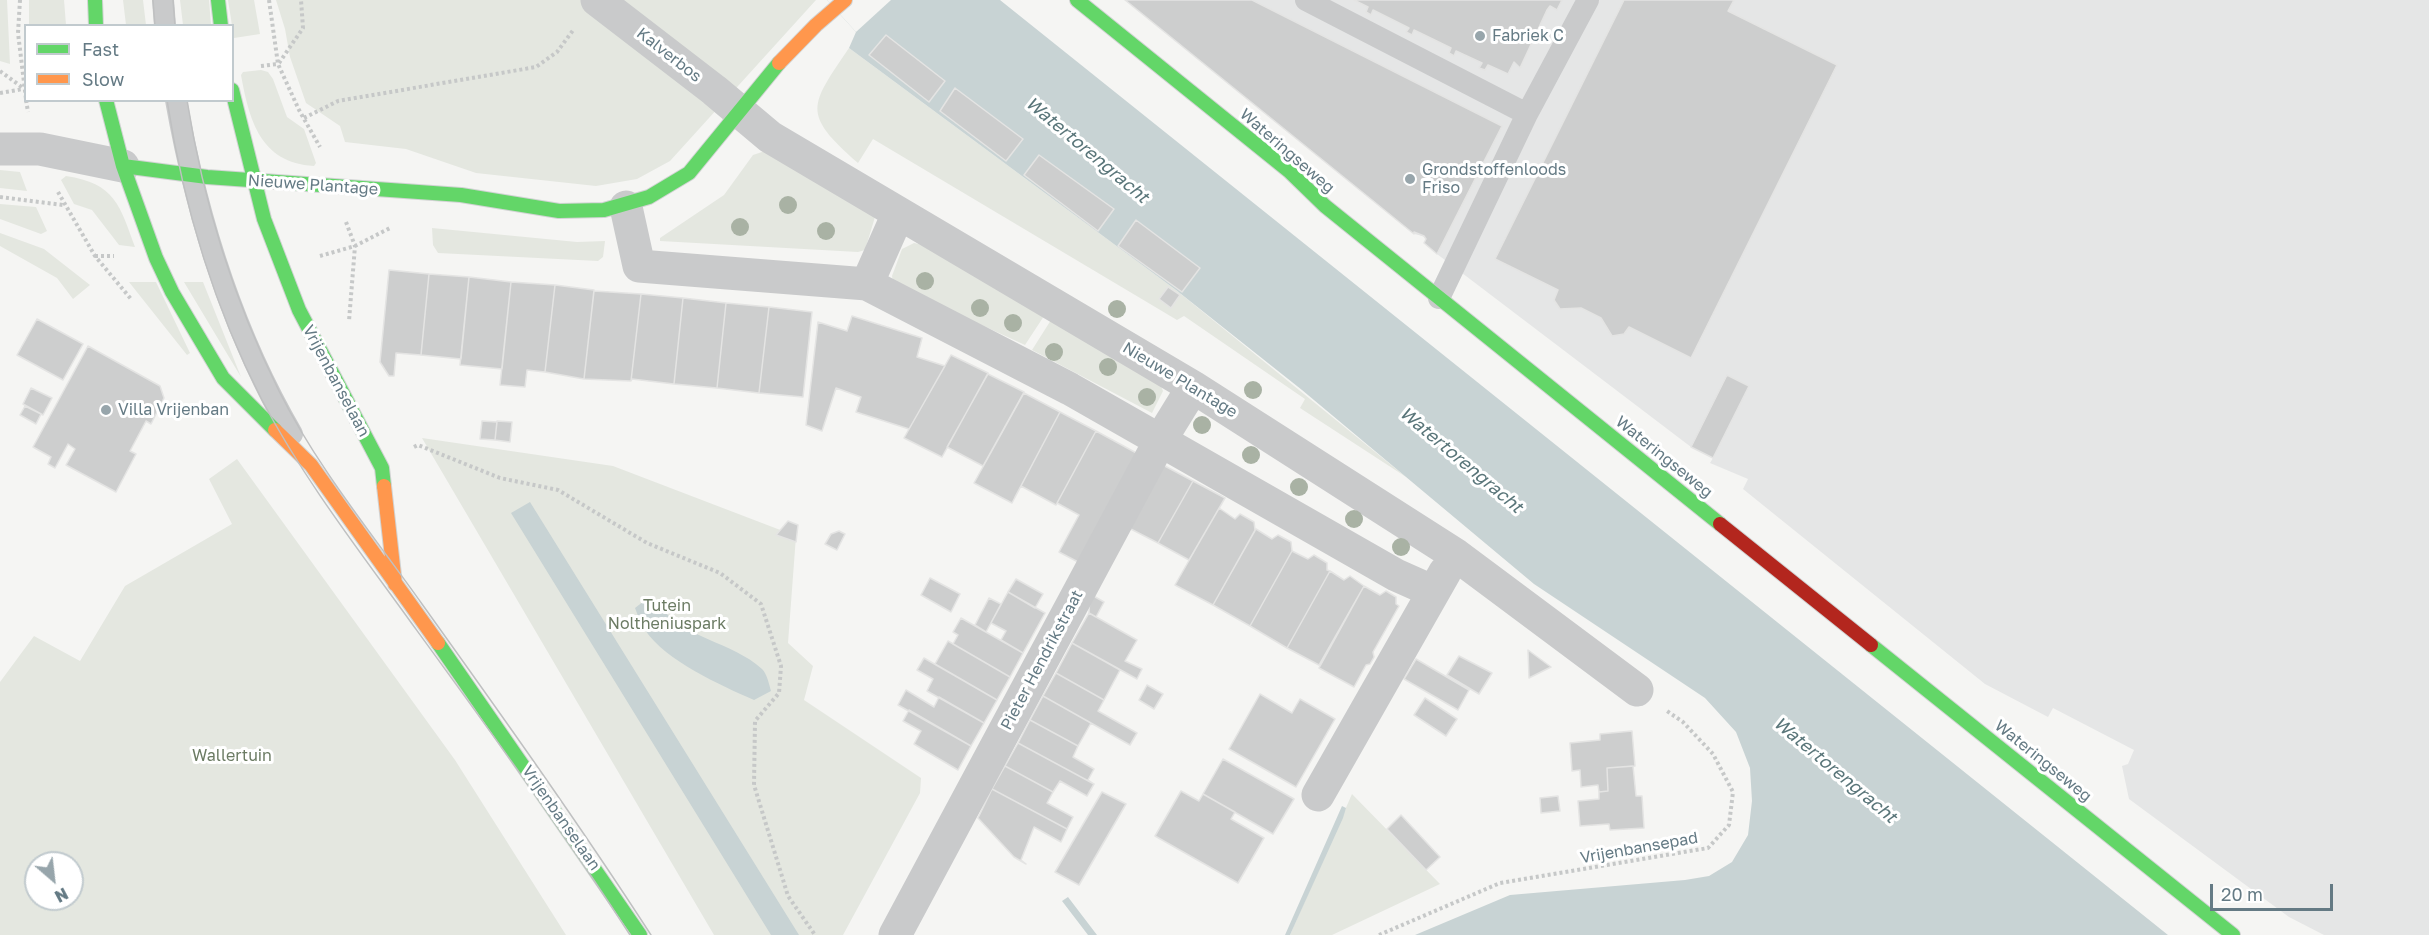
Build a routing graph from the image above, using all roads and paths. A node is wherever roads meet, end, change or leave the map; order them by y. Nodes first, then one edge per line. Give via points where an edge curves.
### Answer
1 (20, 0) edge
2 (95, 0) edge
3 (163, 0) edge
4 (218, 0) edge
5 (269, 0) edge
6 (301, 0) edge
7 (597, 0) edge
8 (845, 0) edge
9 (1077, 0) edge
10 (1305, 0) edge
11 (1588, 0) edge
12 (96, 24) edge
13 (165, 24) edge
14 (221, 24) edge
15 (576, 26) dead end
16 (278, 64) junction
17 (0, 71) edge
18 (24, 81) edge
19 (24, 88) edge
20 (24, 89) edge
21 (0, 93) edge
22 (234, 99) edge
23 (107, 102) edge
24 (176, 102) edge
25 (739, 112) junction
26 (1527, 114) junction
27 (304, 118) junction
28 (320, 145) dead end
29 (0, 149) edge
30 (123, 165) junction
31 (192, 177) junction
32 (253, 181) junction
33 (0, 197) edge
34 (626, 207) junction
35 (898, 214) junction
36 (867, 284) junction
37 (1439, 298) junction
38 (138, 307) dead end
39 (1193, 387) junction
40 (1161, 440) junction
41 (311, 465) junction
42 (382, 468) junction
43 (1456, 555) junction
44 (395, 586) junction
45 (1432, 591) junction
46 (1637, 690) joint
47 (1318, 795) dead end
48 (640, 935) edge
49 (815, 935) edge
50 (895, 935) edge
51 (1379, 935) edge
52 (2233, 935) edge

1 - 18 path via 18,33
2 - 12 street
3 - 13 lane
4 - 14 street
5 - 16 path
6 - 16 path via 303,28
7 - 25 street, Kalverbos
8 - 25 street via 822,18
9 - 37 street, Wateringseweg
10 - 26 lane
11 - 26 lane
15 - 27 path via 557,52 536,67 338,100
16 - 27 path
17 - 19 path
20 - 21 path
22 - 32 street, Vrijenbanselaan
23 - 30 street, Vrijenbanselaan
24 - 31 lane, Vrijenbanselaan
25 - 34 street, Nieuwe Plantage via 681,180
25 - 35 street, Nieuwe Plantage via 770,137
26 - 37 lane
27 - 28 path
29 - 30 street, Nieuwe Plantage via 40,149
30 - 31 street, Nieuwe Plantage
30 - 41 street, Vrijenbanselaan via 156,258 223,378
31 - 32 street, Nieuwe Plantage
31 - 41 lane, Vrijenbanselaan via 219,278 269,395
32 - 34 street, Nieuwe Plantage via 462,195 541,210 590,212
32 - 42 street, Vrijenbanselaan via 299,310
33 - 38 path via 64,205 96,256
34 - 36 street via 639,266
35 - 36 street
35 - 39 street, Nieuwe Plantage
36 - 40 street
37 - 52 street, Wateringseweg
39 - 40 street, Pieter Hendrikstraat
39 - 43 street, Nieuwe Plantage
40 - 45 street via 1396,575
40 - 50 street, Pieter Hendrikstraat
41 - 44 street, Vrijenbanselaan
42 - 44 street, Vrijenbanselaan
42 - 49 path via 418,445 500,478 558,490 647,543 720,573 761,604 781,666 779,693 754,721 754,785 788,896
43 - 45 street
43 - 46 street, Nieuwe Plantage
44 - 48 street, Vrijenbanselaan
45 - 47 street
46 - 51 path, Vrijenbansepad via 1683,722 1713,754 1733,792 1729,825 1708,848 1500,882

